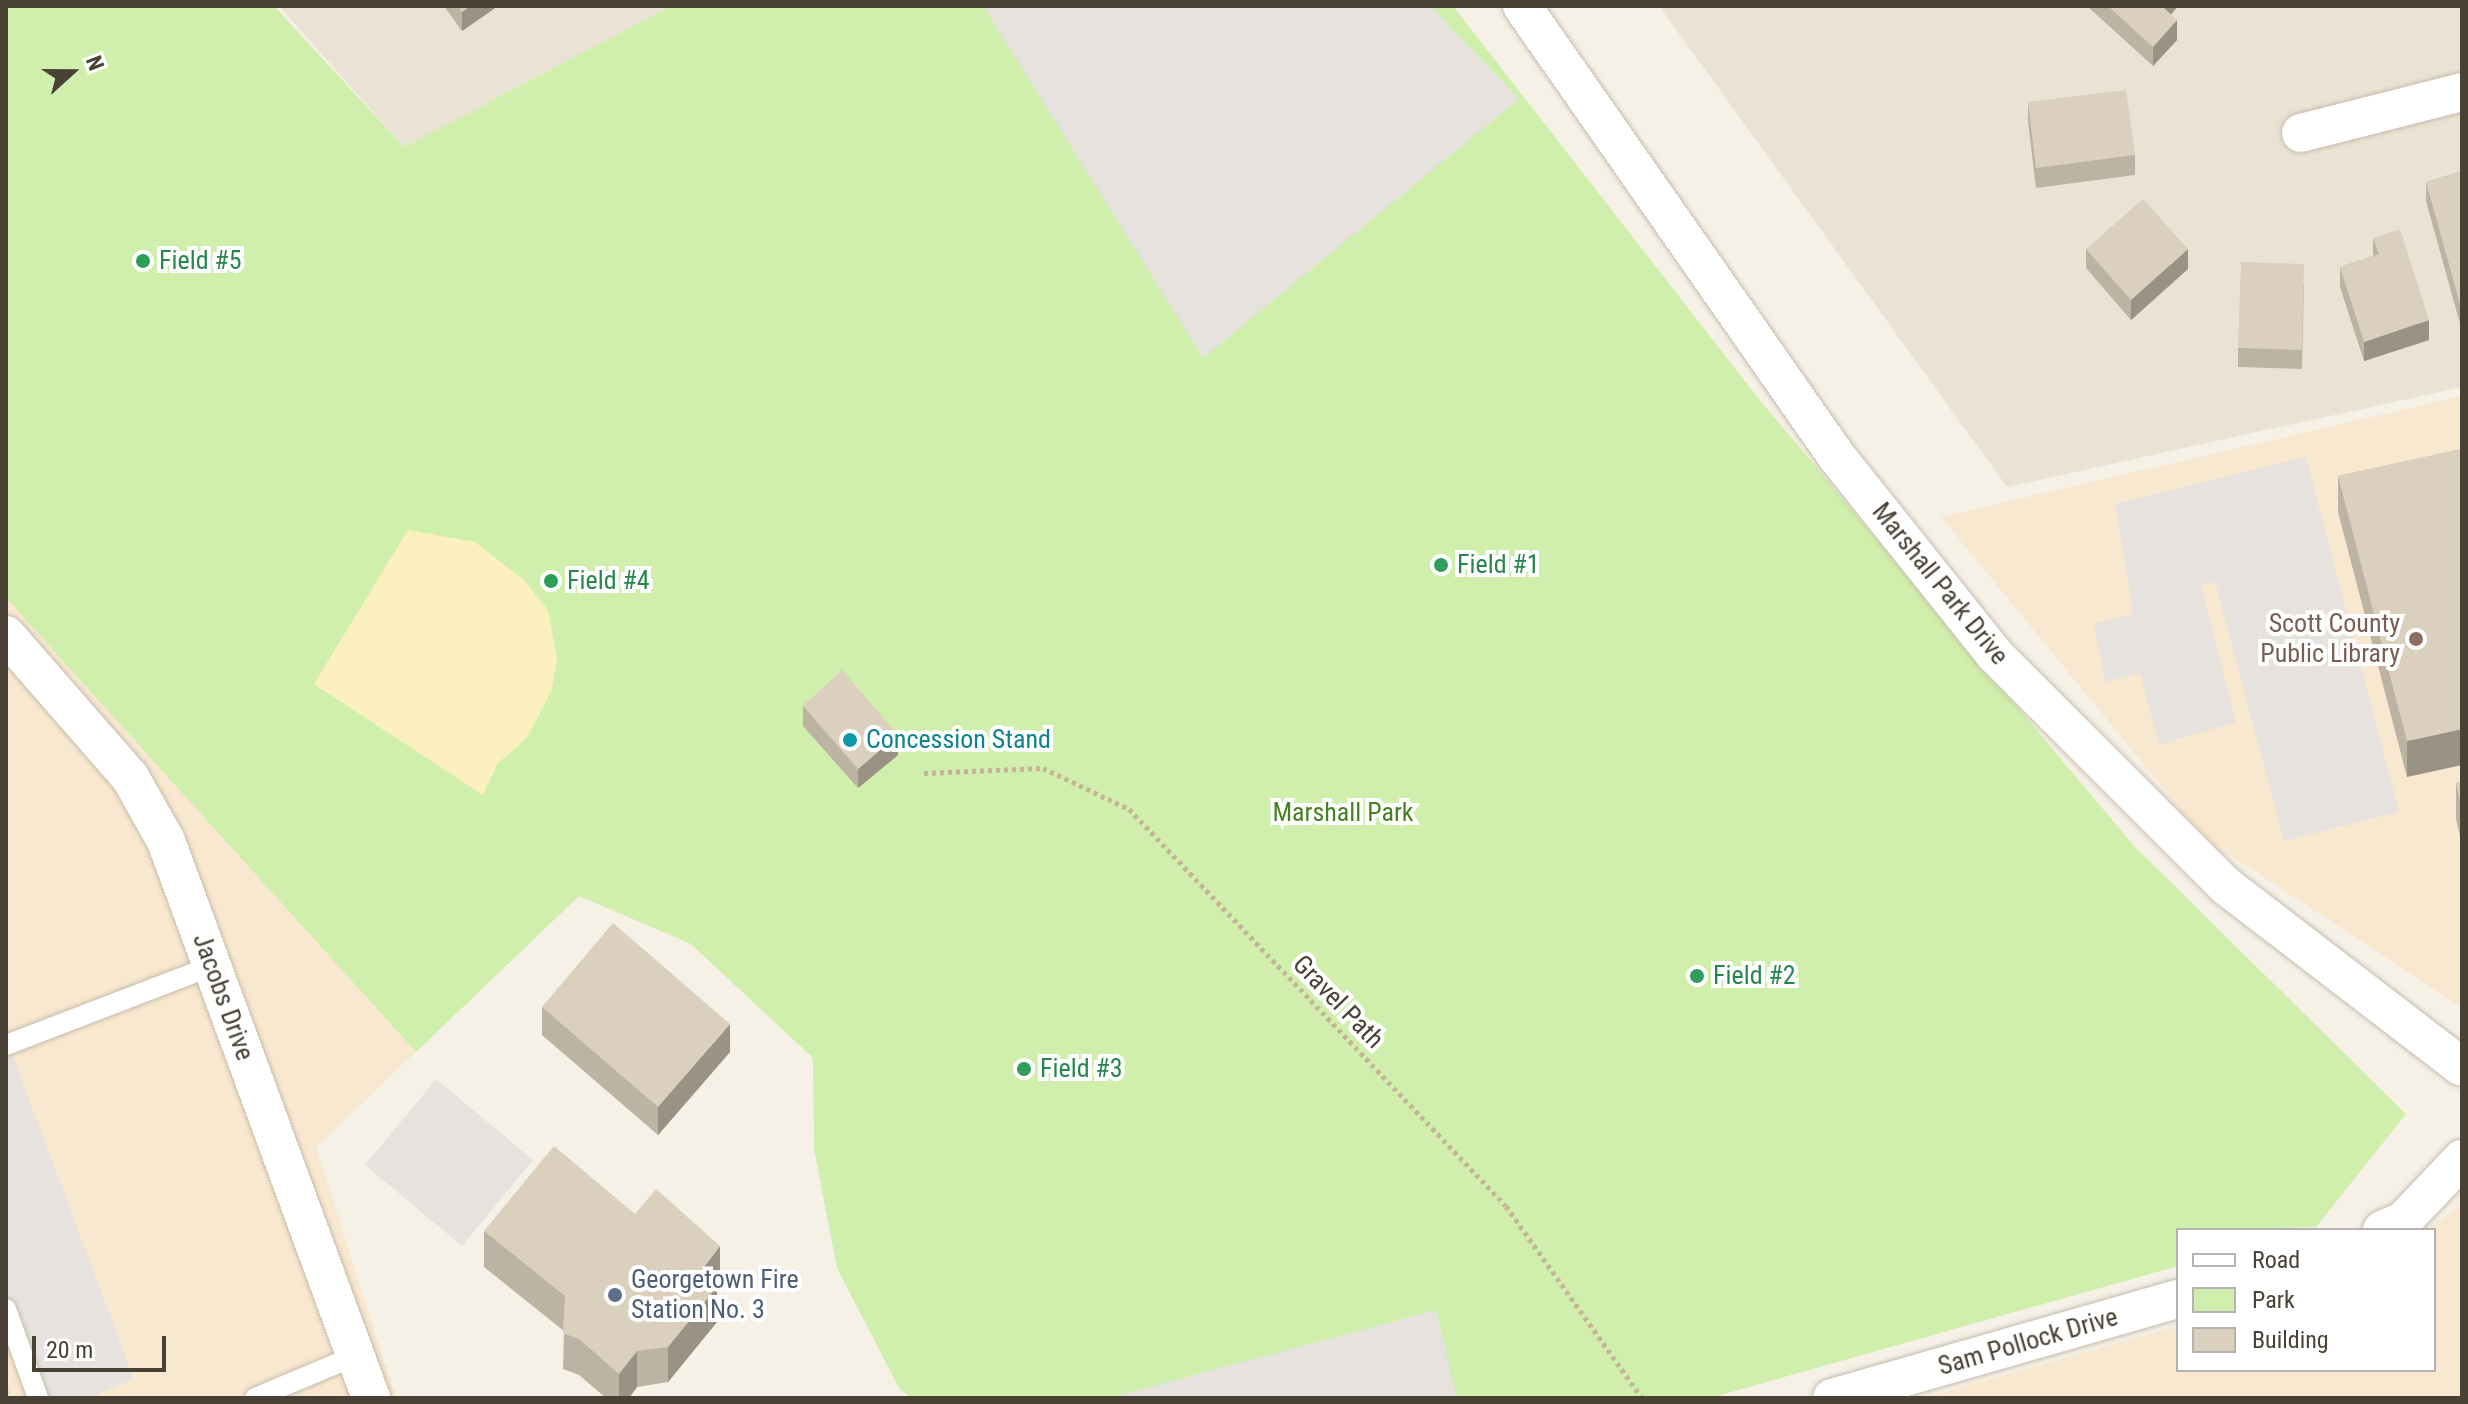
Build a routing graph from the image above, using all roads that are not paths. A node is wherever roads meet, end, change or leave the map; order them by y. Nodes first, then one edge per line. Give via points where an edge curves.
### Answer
1 (1522, 6) edge
2 (2462, 92) edge
3 (2301, 133) dead end
4 (6, 635) edge
5 (212, 966) junction
6 (6, 1045) edge
7 (2462, 1067) edge
8 (2462, 1159) edge
9 (2387, 1228) edge
10 (2176, 1300) edge
11 (6, 1309) edge
12 (355, 1356) junction
13 (1916, 1387) edge
14 (38, 1398) edge
15 (255, 1398) edge
16 (371, 1398) edge
17 (1832, 1398) edge

1 - 7 street, Marshall Park Drive via 1837,457 1995,655 2226,886
2 - 3 street
4 - 5 street, Jacobs Drive via 130,777 166,841
5 - 6 lane
5 - 12 street, Jacobs Drive
8 - 9 street via 2403,1221
10 - 13 street, Sam Pollock Drive
11 - 14 lane
12 - 15 lane
12 - 16 street, Jacobs Drive
13 - 17 street, Sam Pollock Drive

